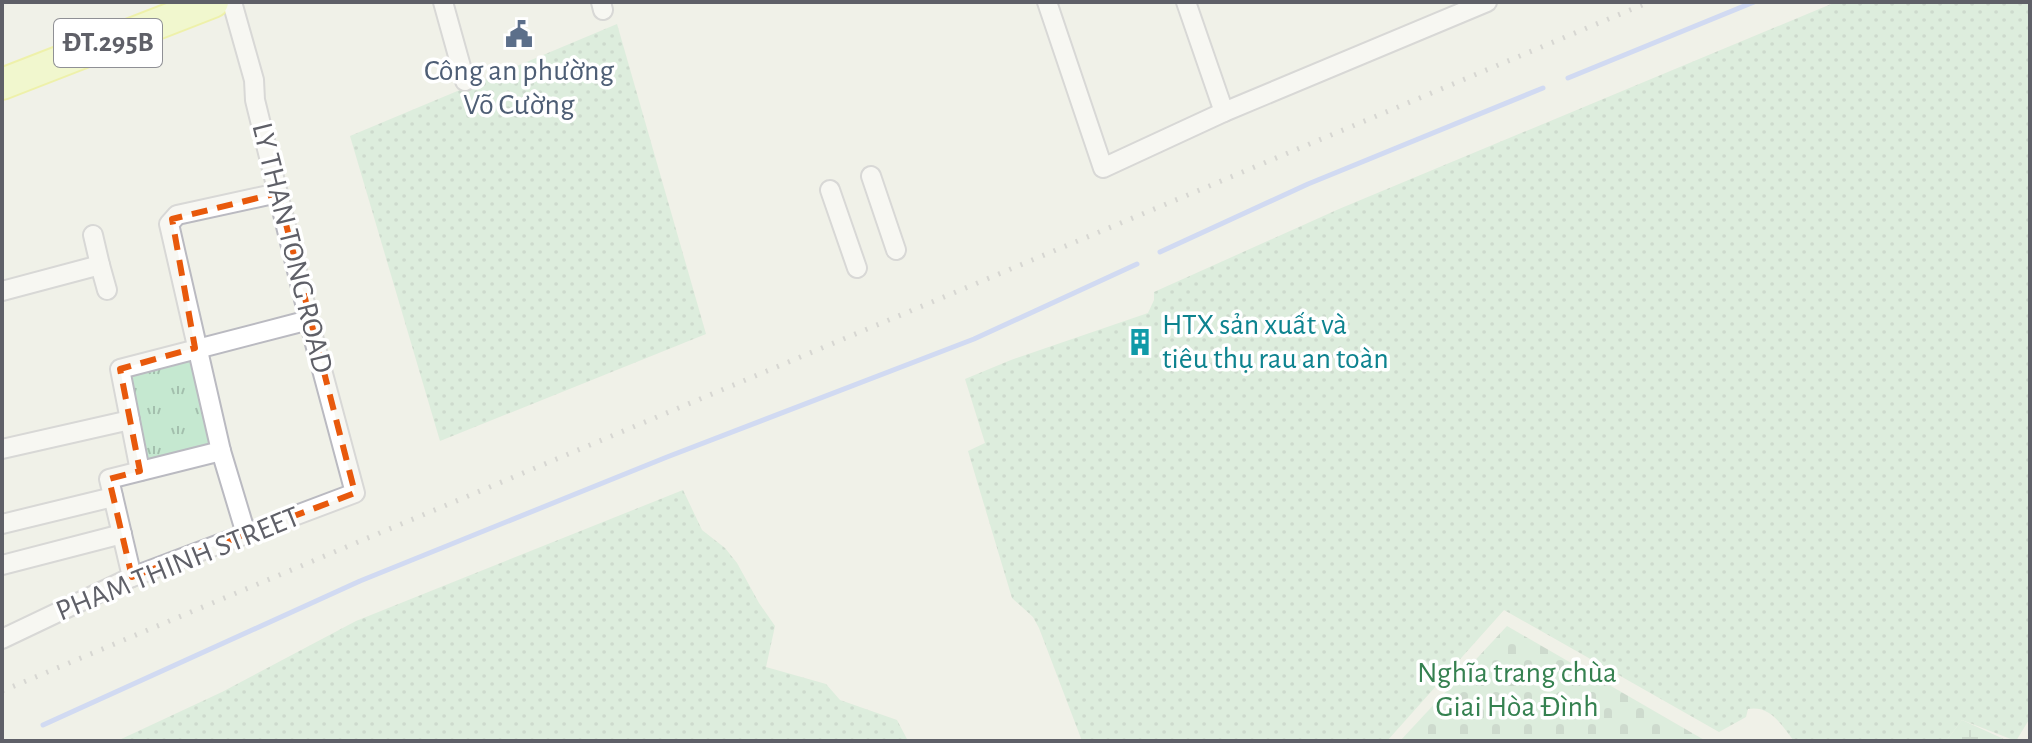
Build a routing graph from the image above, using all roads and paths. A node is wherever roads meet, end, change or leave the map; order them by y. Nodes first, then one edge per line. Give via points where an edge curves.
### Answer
1 (213, 2) edge
2 (232, 2) edge
3 (443, 2) edge
4 (1047, 2) edge
5 (1186, 2) edge
6 (1487, 2) edge
7 (465, 81) dead end
8 (2, 84) edge
9 (1224, 112) junction
10 (871, 176) dead end
11 (830, 190) dead end
12 (278, 193) junction
13 (93, 235) dead end
14 (896, 250) dead end
15 (100, 265) junction
16 (857, 268) dead end
17 (107, 290) dead end
18 (2, 291) edge
19 (309, 320) junction
20 (195, 348) junction
21 (130, 420) junction
22 (2, 449) edge
23 (221, 451) junction
24 (140, 471) junction
25 (355, 493) joint
26 (113, 497) junction
27 (2, 524) edge
28 (122, 534) junction
29 (246, 534) junction
30 (2, 565) edge
31 (132, 577) junction
32 (2, 639) edge

1 - 8 main road, ĐT.295B
2 - 12 street, LY THAN TONG ROAD
3 - 7 street
4 - 9 street via 1103,168
5 - 9 street
6 - 9 street
10 - 14 street
11 - 16 street
12 - 19 street, LY THAN TONG ROAD
12 - 20 street via 172,219 169,231
13 - 15 street
15 - 17 street
15 - 18 street
19 - 20 street
19 - 25 street, LY THAN TONG ROAD
20 - 21 street via 120,369
20 - 23 street
21 - 22 street
21 - 24 street
23 - 24 street
23 - 29 street
24 - 26 street via 109,479
25 - 29 street, PHAM THINH STREET
26 - 27 street
26 - 28 street
28 - 30 street
28 - 31 street
29 - 31 street, PHAM THINH STREET
31 - 32 street, PHAM THINH STREET

